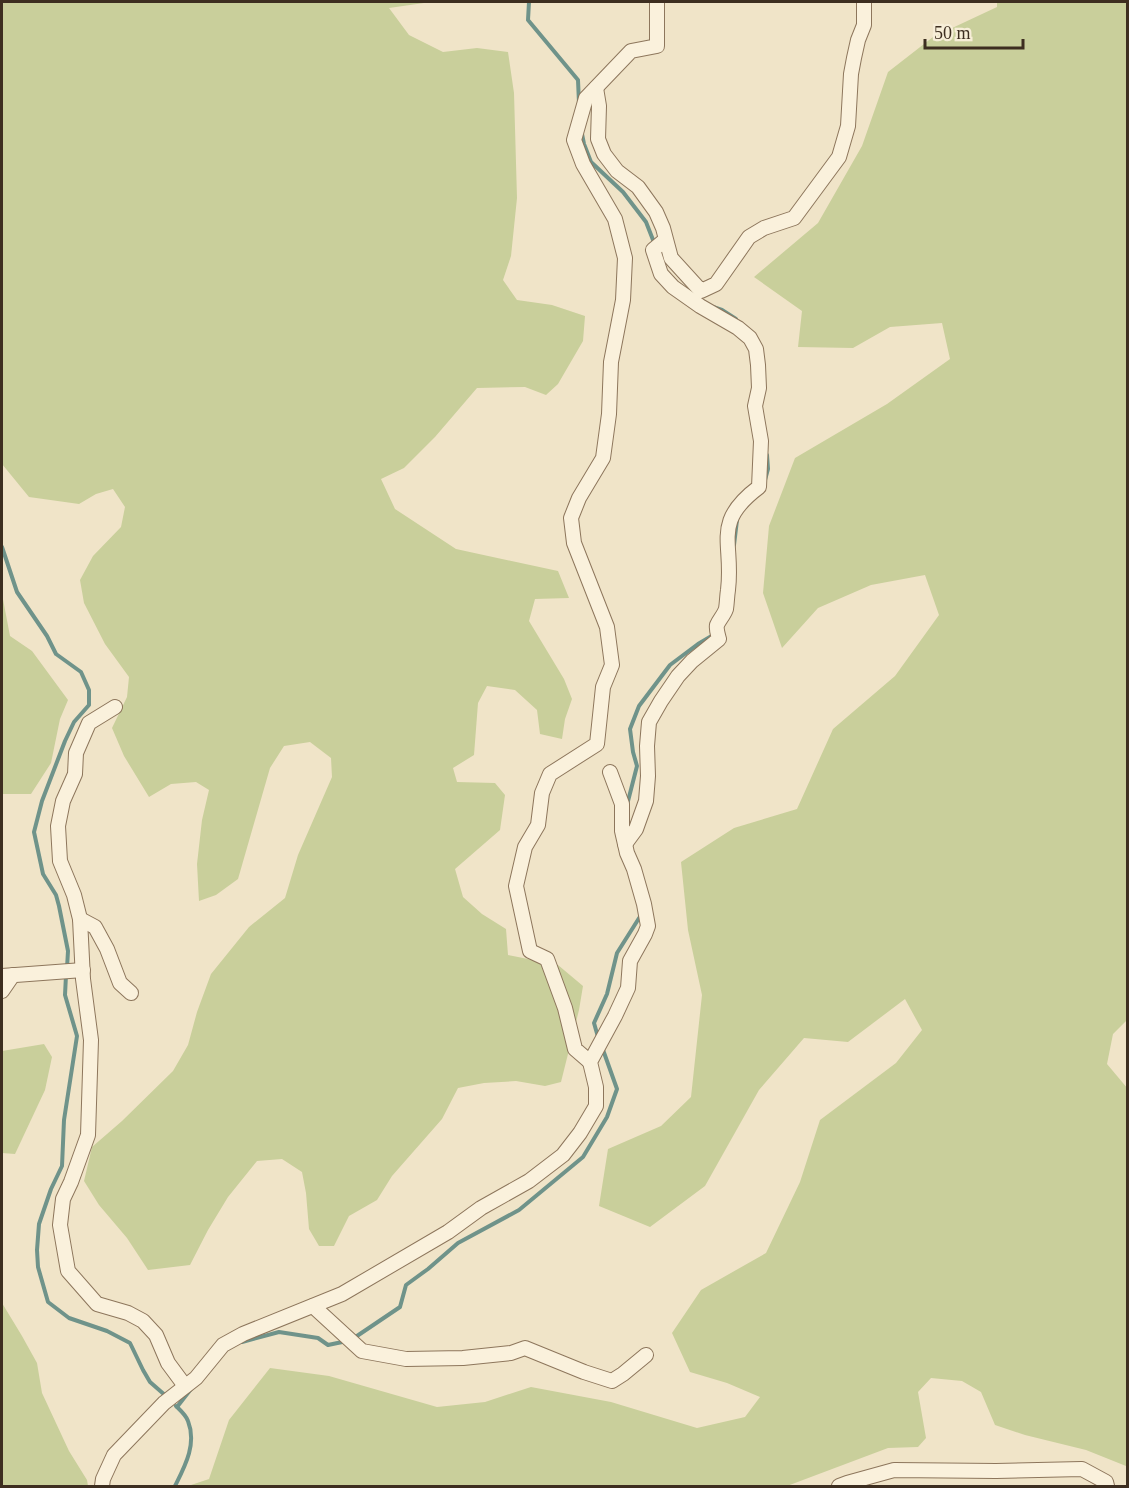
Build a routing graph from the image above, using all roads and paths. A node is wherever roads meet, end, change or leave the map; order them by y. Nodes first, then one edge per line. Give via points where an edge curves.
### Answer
1 (657, 2) edge
2 (864, 2) edge
3 (596, 88) junction
4 (660, 244) junction
5 (115, 707) dead end
6 (610, 772) dead end
7 (624, 838) junction
8 (80, 919) junction
9 (79, 970) junction
10 (7, 975) edge
11 (2, 991) edge
12 (131, 993) dead end
13 (590, 1061) junction
14 (313, 1306) junction
15 (646, 1355) dead end
16 (181, 1390) junction
17 (102, 1486) edge
18 (839, 1486) edge
19 (1107, 1486) edge

1 - 3 street via 657,46 631,51
2 - 4 street via 864,25 851,74 848,126 839,157 794,218 749,237 716,284 701,291
3 - 4 street via 598,139 604,154 617,171 638,187 656,212 663,228
3 - 13 street via 586,98 574,140 583,164 615,219 625,258 623,300 611,362 603,458 571,518 574,543 607,627 612,665 603,687 597,744 550,774 542,793 538,825 525,847 516,886 530,951 547,959 566,1008 575,1049
4 - 7 street via 661,274 700,306 738,328 756,349 759,487 731,516 729,579 718,632 678,676 649,722 646,801 636,830
5 - 8 street via 89,723 76,753 75,774 60,818 60,861
6 - 7 street via 622,804
7 - 13 street via 648,926 630,961 628,988
8 - 9 street
8 - 12 street via 95,927 120,983
9 - 10 street
9 - 16 street via 91,1040 88,1135 63,1199 60,1225 68,1271 97,1304 143,1321 156,1335
10 - 11 street
13 - 14 street via 596,1106 563,1155 447,1232 342,1294
14 - 15 street via 362,1352 406,1359 463,1358 525,1348 612,1381
14 - 16 street via 223,1346
16 - 17 street via 114,1455
18 - 19 street via 894,1470 1082,1469

